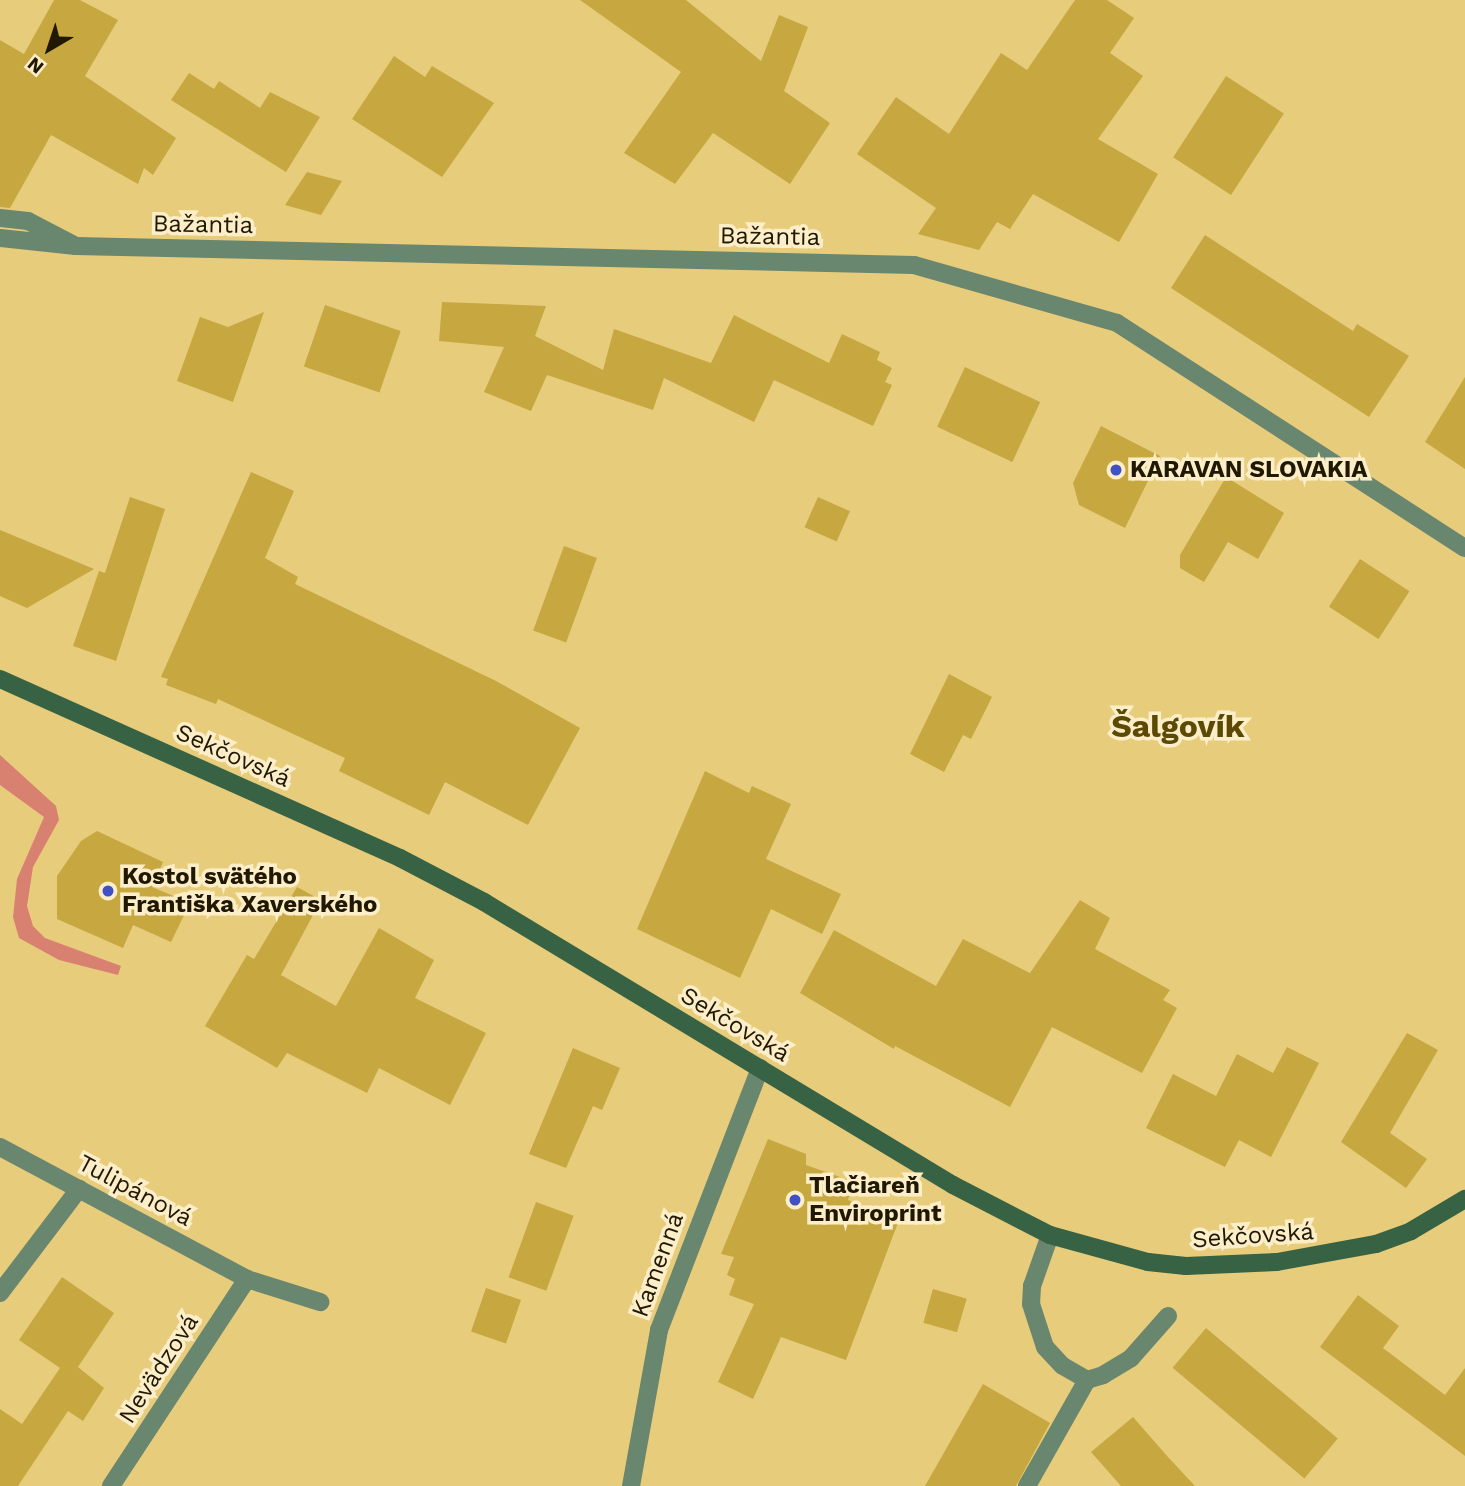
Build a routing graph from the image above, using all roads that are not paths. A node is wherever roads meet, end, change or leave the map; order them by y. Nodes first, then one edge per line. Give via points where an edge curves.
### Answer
1 (0, 218) edge
2 (0, 238) edge
3 (76, 246) junction
4 (1465, 548) edge
5 (0, 679) edge
6 (760, 1069) junction
7 (0, 1147) edge
8 (79, 1189) junction
9 (1465, 1199) edge
10 (1049, 1235) junction
11 (247, 1279) junction
12 (0, 1293) edge
13 (320, 1302) dead end
14 (1168, 1316) dead end
15 (1087, 1380) junction
16 (111, 1486) edge
17 (631, 1486) edge
18 (1027, 1486) edge

1 - 3 street via 28,221
2 - 3 street, Bažantia
3 - 4 street, Bažantia via 914,265 1117,323
5 - 6 street, Sekčovská via 400,858 484,902
6 - 10 street, Sekčovská via 953,1185
6 - 17 street, Kamenná via 659,1330
7 - 8 street, Tulipánová
8 - 11 street, Tulipánová
8 - 12 street
9 - 10 street, Sekčovská via 1411,1231 1376,1244 1277,1262 1186,1266 1147,1262
10 - 15 street via 1032,1286 1034,1323 1045,1347 1063,1366
11 - 13 street, Tulipánová
11 - 16 street, Nevädzová
14 - 15 street via 1131,1358
15 - 18 street

